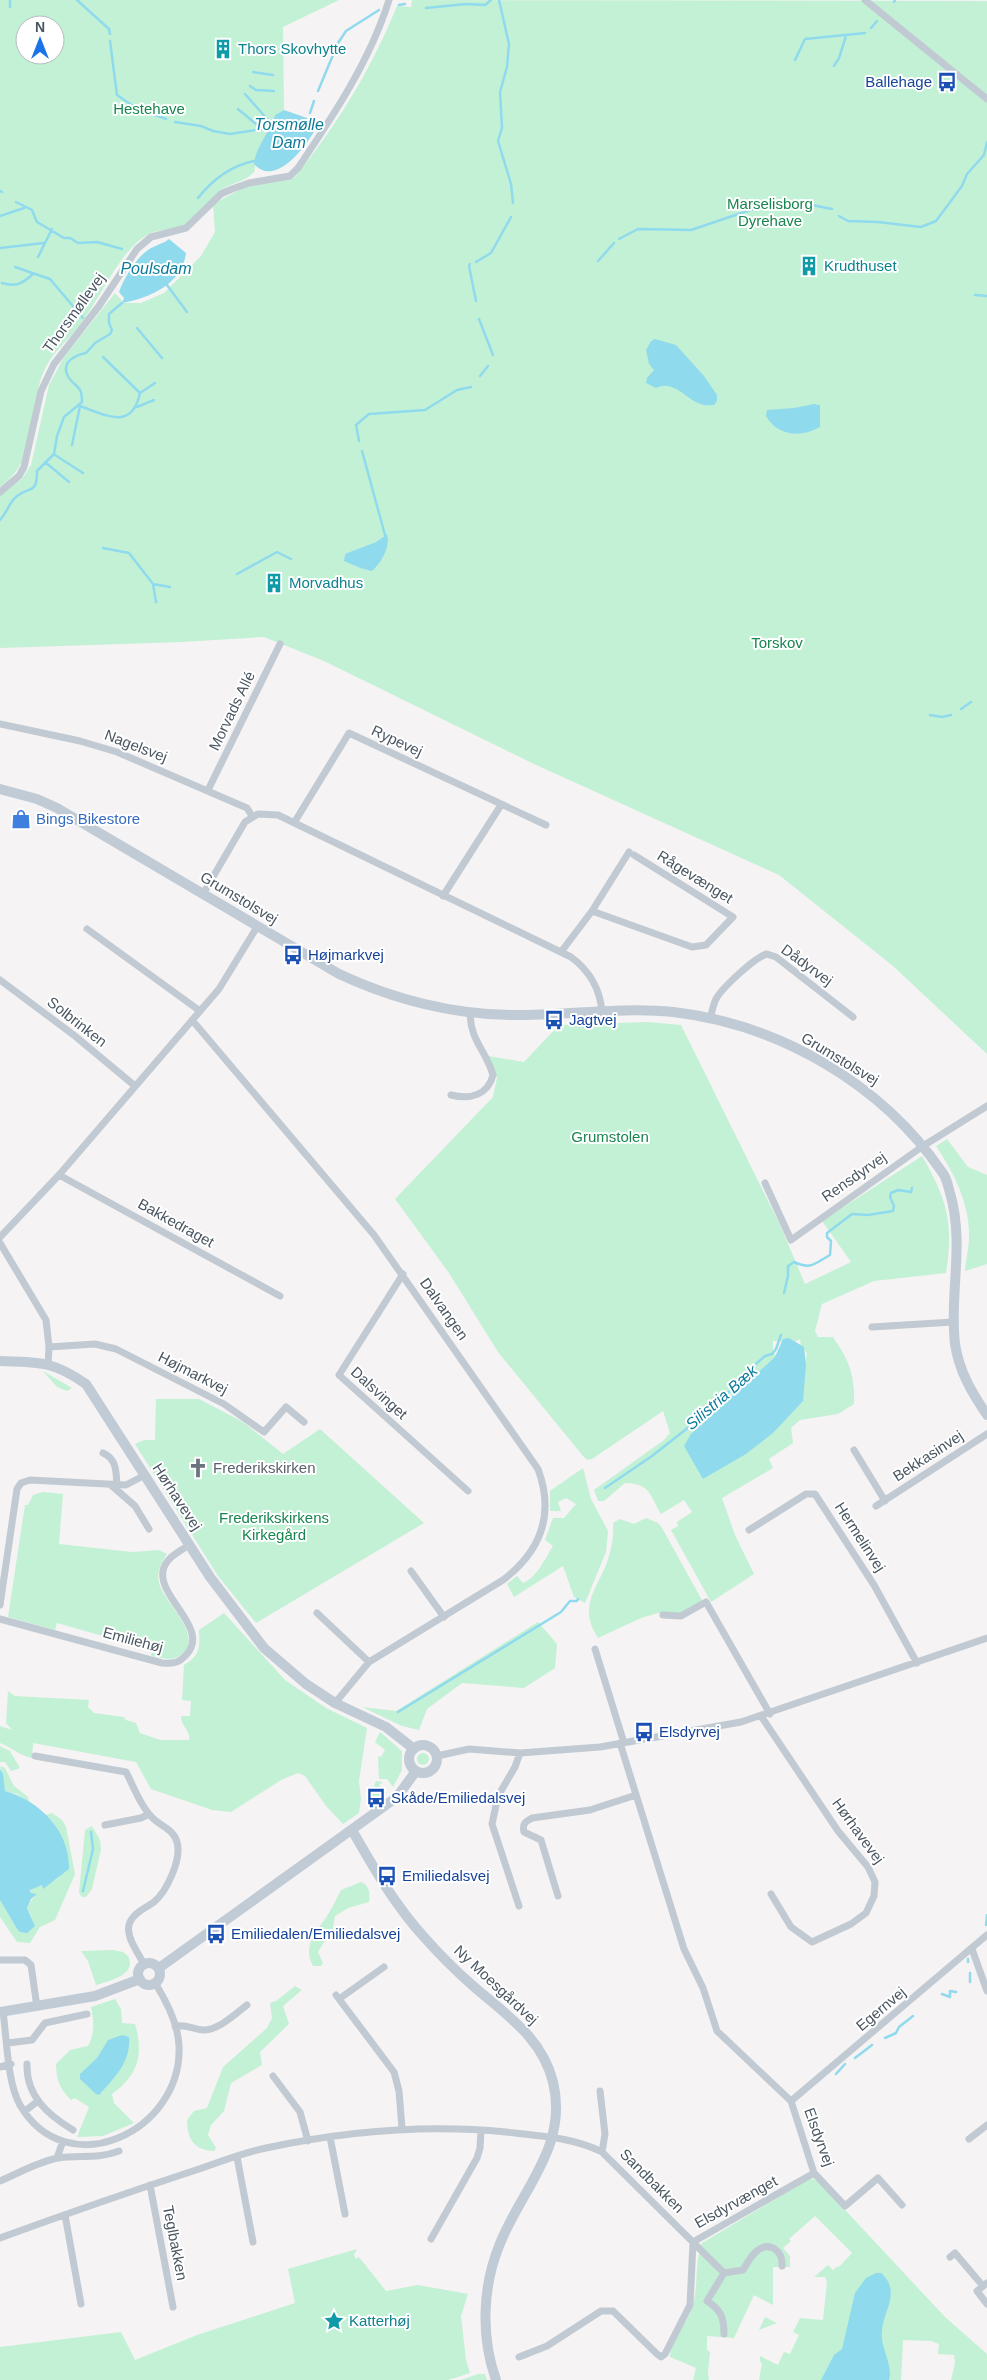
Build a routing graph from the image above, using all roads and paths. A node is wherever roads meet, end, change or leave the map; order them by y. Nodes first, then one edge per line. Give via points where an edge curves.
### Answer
1 (389, 0) edge
2 (865, 0) edge
3 (987, 99) edge
4 (0, 492) edge
5 (280, 644) dead end
6 (0, 724) edge
7 (0, 789) edge
8 (208, 790) junction
9 (501, 805) junction
10 (252, 816) junction
11 (294, 823) junction
12 (546, 825) dead end
13 (203, 894) junction
14 (443, 896) junction
15 (592, 910) junction
16 (257, 927) junction
17 (87, 929) dead end
18 (561, 952) junction
19 (0, 980) edge
20 (200, 1011) junction
21 (470, 1012) junction
22 (602, 1012) junction
23 (853, 1017) dead end
24 (710, 1018) junction
25 (192, 1020) junction
26 (135, 1086) junction
27 (451, 1095) dead end
28 (987, 1106) edge
29 (923, 1146) junction
30 (59, 1175) junction
31 (765, 1183) dead end
32 (0, 1237) edge
33 (0, 1243) edge
34 (403, 1274) junction
35 (280, 1296) dead end
36 (953, 1322) junction
37 (872, 1327) dead end
38 (49, 1347) junction
39 (0, 1362) edge
40 (48, 1364) junction
41 (987, 1415) edge
42 (304, 1422) dead end
43 (987, 1434) edge
44 (854, 1450) dead end
45 (103, 1453) dead end
46 (145, 1475) junction
47 (114, 1485) junction
48 (468, 1491) dead end
49 (884, 1501) junction
50 (876, 1506) dead end
51 (150, 1529) dead end
52 (749, 1530) dead end
53 (190, 1545) junction
54 (411, 1571) dead end
55 (0, 1605) edge
56 (316, 1612) dead end
57 (663, 1615) dead end
58 (444, 1617) junction
59 (0, 1619) edge
60 (986, 1640) edge
61 (595, 1648) dead end
62 (369, 1662) junction
63 (917, 1663) junction
64 (335, 1703) junction
65 (770, 1714) junction
66 (761, 1716) junction
67 (622, 1743) junction
68 (414, 1749) junction
69 (520, 1753) junction
70 (35, 1756) dead end
71 (436, 1756) junction
72 (416, 1771) junction
73 (636, 1795) junction
74 (149, 1814) junction
75 (105, 1825) dead end
76 (352, 1830) junction
77 (771, 1894) dead end
78 (558, 1896) dead end
79 (519, 1906) dead end
80 (987, 1935) edge
81 (972, 1949) junction
82 (0, 1960) edge
83 (144, 1964) junction
84 (384, 1967) dead end
85 (159, 1968) junction
86 (140, 1979) junction
87 (155, 1983) junction
88 (987, 1991) edge
89 (247, 2005) dead end
90 (37, 2007) junction
91 (2, 2012) edge
92 (87, 2014) dead end
93 (175, 2026) junction
94 (8, 2043) junction
95 (10, 2064) junction
96 (27, 2064) dead end
97 (0, 2067) edge
98 (273, 2076) dead end
99 (600, 2091) dead end
100 (38, 2101) junction
101 (791, 2101) junction
102 (25, 2111) junction
103 (987, 2125) edge
104 (402, 2128) junction
105 (73, 2130) dead end
106 (481, 2130) junction
107 (330, 2137) junction
108 (553, 2138) junction
109 (969, 2139) dead end
110 (308, 2140) junction
111 (63, 2141) junction
112 (119, 2151) dead end
113 (602, 2152) junction
114 (237, 2157) junction
115 (57, 2158) junction
116 (814, 2173) junction
117 (0, 2181) edge
118 (150, 2185) junction
119 (902, 2205) dead end
120 (345, 2214) dead end
121 (64, 2215) junction
122 (0, 2238) edge
123 (431, 2239) dead end
124 (253, 2242) dead end
125 (694, 2242) junction
126 (950, 2257) dead end
127 (782, 2266) dead end
128 (724, 2273) junction
129 (985, 2284) edge
130 (81, 2304) dead end
131 (987, 2304) edge
132 (173, 2306) dead end
133 (724, 2334) dead end
134 (519, 2356) dead end
135 (496, 2380) edge

1 - 4 street, Thorsmøllevej via 380,26 348,90 290,176 249,183 221,194 186,228 161,233 137,250 54,364 41,391 24,467 19,476
2 - 3 street
5 - 8 street, Morvads Allé
6 - 8 street, Nagelsvej via 101,746
7 - 13 street, Grumstolsvej via 57,808
8 - 10 street, Nagelsvej via 247,808
9 - 11 street, Rypevej via 350,733
9 - 12 street, Rypevej
9 - 14 street
10 - 11 street via 268,813
10 - 13 street via 245,822
11 - 14 street
13 - 16 street, Grumstolsvej
14 - 18 street
15 - 15 street, Rågevænget via 692,947 706,945 733,917 631,854
15 - 18 street, Rågevænget
16 - 20 street via 219,989
16 - 21 street, Grumstolsvej via 368,987 406,1001
17 - 20 street
18 - 22 street via 579,963 592,978 600,994
19 - 26 street, Solbrinken
20 - 25 street
21 - 22 street, Grumstolsvej via 514,1015
21 - 27 street via 470,1028 493,1075 491,1084 473,1096
22 - 24 street, Grumstolsvej via 672,1012
23 - 24 street, Dådyrvej via 776,956 767,954 758,958 720,993
24 - 29 street, Grumstolsvej via 789,1045 829,1067 862,1087 895,1114
25 - 26 street
25 - 34 street, Dalvangen via 364,1222
26 - 30 street
28 - 29 street, Rensdyrvej
29 - 31 street, Rensdyrvej via 792,1240
29 - 36 street, Grumstolsvej via 945,1175 956,1214 958,1257
30 - 32 street
30 - 35 street, Bakkedraget
33 - 38 street via 42,1309 48,1327
34 - 48 street, Dalsvinget via 339,1376
34 - 58 street, Dalvangen via 538,1469 543,1486 545,1508 542,1529 533,1552 503,1580
36 - 37 street
36 - 41 street, Grumstolsvej via 962,1372
38 - 40 street
38 - 42 street, Højmarkvej via 94,1344 116,1349 232,1409 264,1432 286,1407
39 - 40 street, Hørhavevej
40 - 46 street, Hørhavevej via 69,1372 86,1384
43 - 49 street, Bekkasinvej
44 - 49 street, Bekkasinvej
45 - 47 street via 111,1457 114,1464
46 - 47 street via 126,1485
46 - 53 street, Hørhavevej
47 - 51 street via 135,1506
47 - 55 street via 30,1480 21,1483 17,1489
49 - 50 street, Bekkasinvej
52 - 63 street, Hermelinvej via 806,1494 815,1494 874,1585
53 - 59 street, Emiliehøj via 171,1557 163,1571 165,1587 191,1630 191,1649 180,1661 170,1664
53 - 64 street, Hørhavevej via 229,1604 264,1648 306,1684
54 - 58 street
56 - 62 street
57 - 65 street via 681,1616 706,1602
58 - 62 street, Dalvangen
60 - 63 street
61 - 67 street
62 - 64 street, Dalvangen
63 - 65 street
64 - 68 street, Hørhavevej via 386,1728
65 - 66 street
66 - 67 street
66 - 77 street, Hørhavevej via 875,1882 874,1896 866,1912 851,1924 812,1942 790,1927
67 - 69 street
67 - 73 street, Elsdyrvej
68 - 71 street via 427,1746
68 - 72 street via 409,1761
69 - 71 street via 469,1749
69 - 79 street via 498,1796 492,1824
70 - 74 street via 126,1772
71 - 72 street via 435,1765 429,1772
72 - 76 street via 397,1797
73 - 78 street via 590,1810 532,1818 525,1822 524,1832 541,1840
73 - 101 street, Elsdyrvej via 684,1949 703,1988 717,2031
74 - 75 street
74 - 83 street via 172,1833 178,1849 162,1893 129,1924 132,1940
76 - 85 street
76 - 108 street, Ny Moesgårdvej via 386,1890 405,1915 448,1962 517,2022 539,2049 547,2064 556,2099
80 - 81 street, Egernvej
81 - 88 street
81 - 101 street, Egernvej
82 - 90 street via 25,1960 31,1965
83 - 85 street via 154,1963
83 - 86 street via 139,1969
84 - 104 street via 338,1997 394,2072
85 - 87 street via 160,1978
86 - 87 street via 148,1985
86 - 90 street via 102,1994
87 - 93 street
89 - 93 street via 214,2028 201,2030 183,2024
90 - 91 street
91 - 94 street
92 - 94 street via 45,2023 32,2040
93 - 111 street via 179,2046 177,2071 168,2095 152,2117 132,2132 105,2142 85,2145
94 - 95 street
95 - 97 street
95 - 102 street via 14,2090
96 - 100 street via 30,2085
98 - 110 street via 300,2112
99 - 113 street, Sandbakken via 605,2134
100 - 102 street
100 - 105 street via 53,2117
101 - 116 street, Elsdyrvej
102 - 111 street via 43,2130
103 - 109 street
104 - 106 street
104 - 107 street
106 - 108 street
106 - 123 street via 477,2158
107 - 110 street
107 - 120 street
108 - 113 street, Sandbakken
108 - 135 street, Ny Moesgårdvej via 540,2170 499,2247 490,2276 485,2318
110 - 114 street
111 - 115 street
112 - 115 street via 98,2157
113 - 125 street, Sandbakken
114 - 118 street
114 - 124 street
115 - 117 street
116 - 119 street, Elsdyrvej via 846,2206 878,2178
116 - 125 street, Elsdyrvænget
118 - 121 street
118 - 132 street, Teglbakken
121 - 122 street
121 - 130 street
125 - 128 street, Sandbakken
125 - 134 street, Elsdyrvænget via 690,2305 665,2354 657,2354 613,2311 601,2311 547,2346
126 - 129 street via 955,2253
127 - 128 street via 782,2256 777,2249 768,2246 754,2253 743,2270
128 - 133 street via 707,2301 722,2315
129 - 131 street via 977,2291

